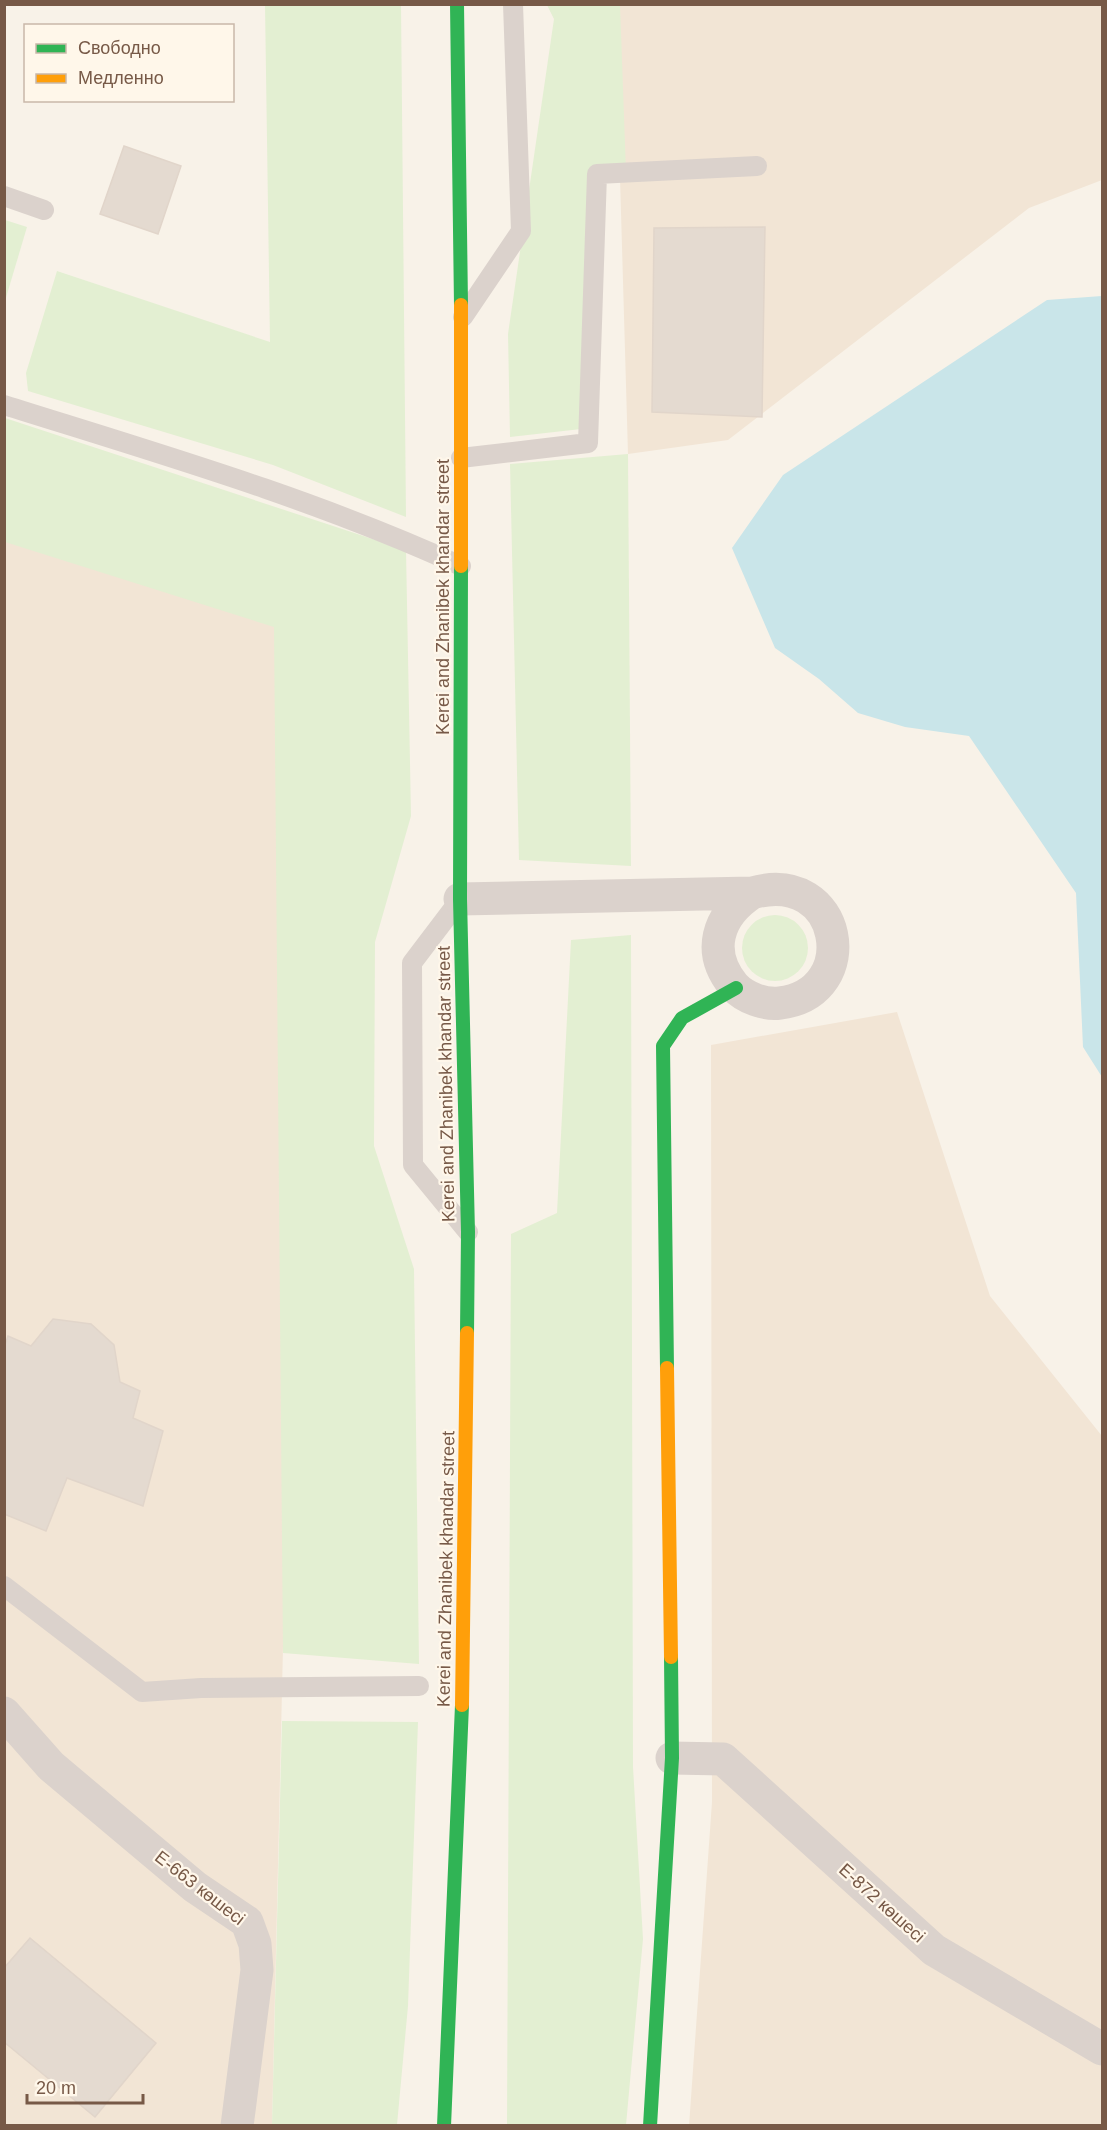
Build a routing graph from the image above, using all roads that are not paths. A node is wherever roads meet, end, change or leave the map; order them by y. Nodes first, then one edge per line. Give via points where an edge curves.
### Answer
1 (457, 4) edge
2 (513, 4) edge
3 (757, 166) dead end
4 (4, 196) edge
5 (44, 210) dead end
6 (461, 319) junction
7 (4, 405) edge
8 (461, 458) junction
9 (461, 566) junction
10 (752, 893) junction
11 (460, 899) junction
12 (736, 988) junction
13 (468, 1232) junction
14 (4, 1586) edge
15 (419, 1686) dead end
16 (4, 1713) edge
17 (672, 1758) junction
18 (1102, 2049) edge
19 (237, 2126) edge
20 (444, 2126) edge
21 (650, 2126) edge

1 - 6 main road, Kerei and Zhanibek khandar street
2 - 6 lane via 521,231
3 - 8 lane via 597,174 588,443
4 - 5 lane
6 - 8 main road, Kerei and Zhanibek khandar street
7 - 9 lane via 273,489
8 - 9 main road, Kerei and Zhanibek khandar street
9 - 11 main road, Kerei and Zhanibek khandar street
10 - 11 street
10 - 12 street via 736,903 724,918 718,936 725,973
10 - 12 street via 788,889 806,896 820,908 830,924 834,944 831,963 823,981 809,994 791,1002 771,1004 752,999
11 - 13 main road, Kerei and Zhanibek khandar street
11 - 13 lane via 412,963 413,1165
12 - 17 main road via 682,1018 663,1046
13 - 20 main road, Kerei and Zhanibek khandar street via 462,1705
14 - 15 lane via 142,1692
16 - 19 street, Е-663 көшесі via 51,1766 195,1887 247,1922 255,1944 257,1970
17 - 18 street, Е-872 көшесі via 723,1759 934,1950
17 - 21 main road

